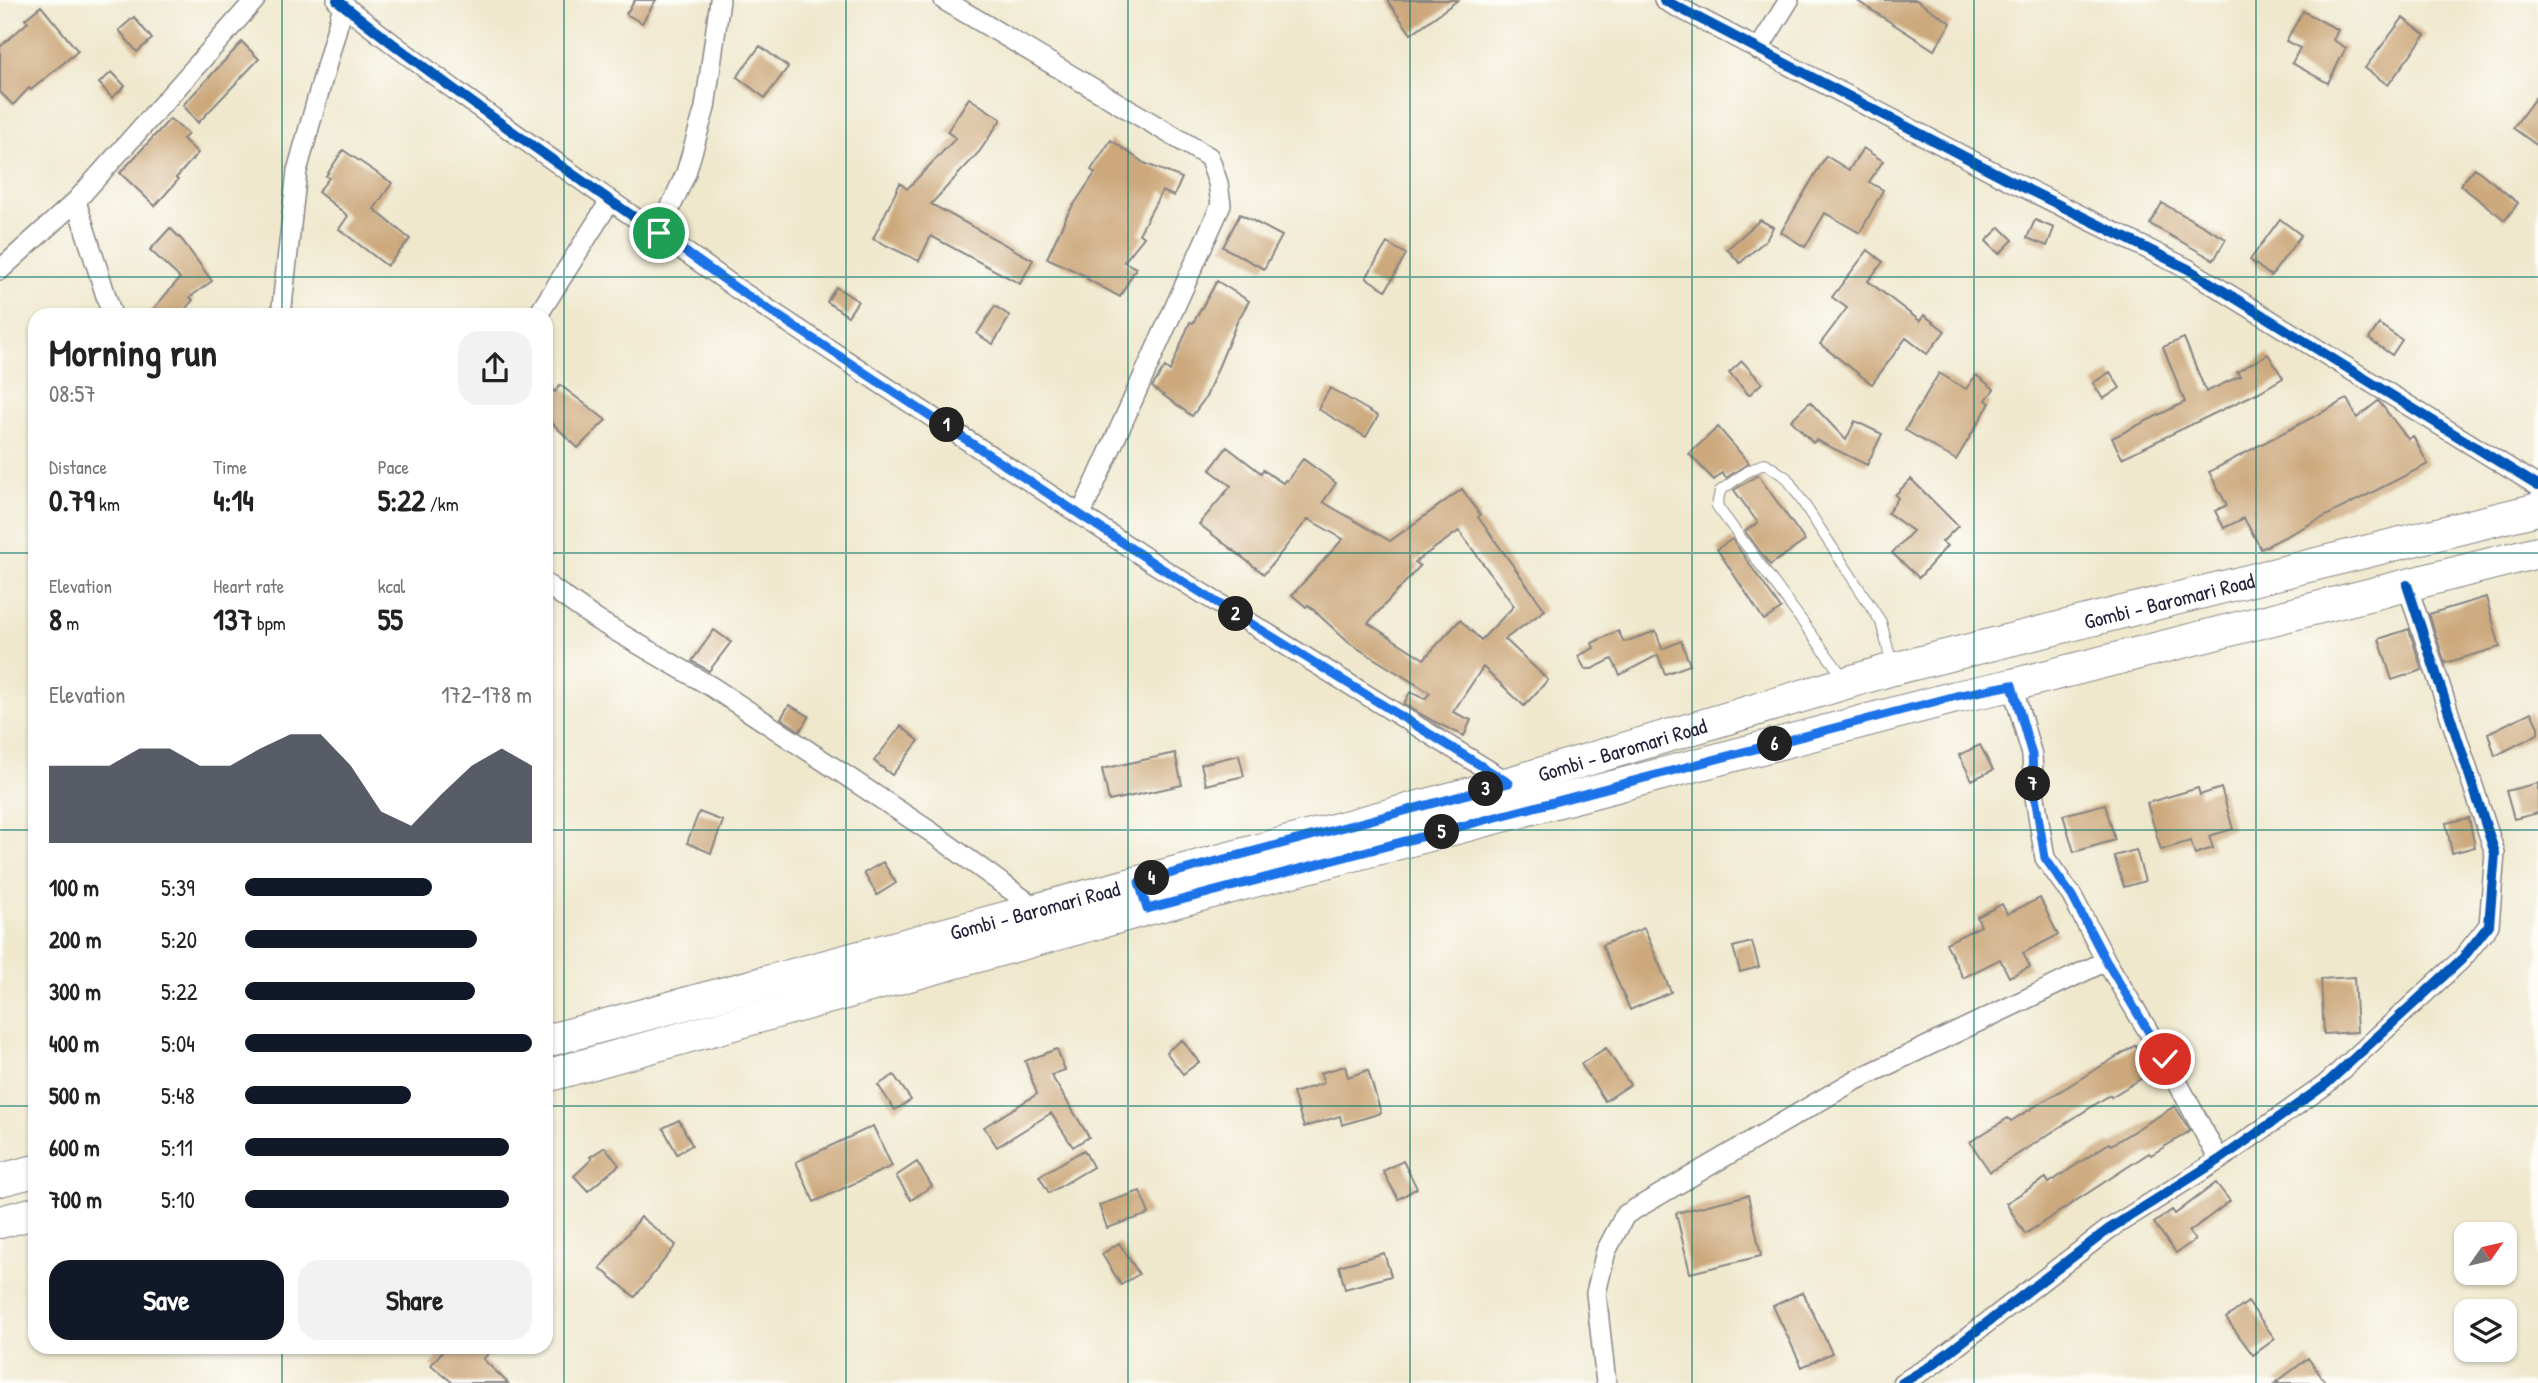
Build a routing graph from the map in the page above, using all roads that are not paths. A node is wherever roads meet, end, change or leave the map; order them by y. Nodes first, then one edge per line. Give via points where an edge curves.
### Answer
1 (255, 0) edge
2 (720, 0) edge
3 (944, 0) edge
4 (1664, 0) edge
5 (1789, 0) edge
6 (340, 3) edge
7 (1759, 50) junction
8 (76, 201) junction
9 (610, 201) junction
10 (659, 233) junction
11 (0, 270) edge
12 (110, 308) edge
13 (282, 308) edge
14 (542, 308) edge
15 (2538, 486) edge
16 (2538, 509) edge
17 (1081, 514) junction
18 (2538, 552) edge
19 (2407, 585) junction
20 (553, 589) edge
21 (1893, 669) junction
22 (1848, 684) junction
23 (2012, 685) junction
24 (1509, 783) junction
25 (1143, 895) junction
26 (1037, 909) junction
27 (2106, 961) junction
28 (553, 1039) edge
29 (553, 1074) edge
30 (2219, 1160) junction
31 (28, 1173) edge
32 (0, 1180) edge
33 (28, 1215) edge
34 (0, 1222) edge
35 (1606, 1383) edge
36 (1902, 1383) edge

1 - 8 street
2 - 10 street via 705,108 686,173
3 - 17 street via 1209,157 1218,183 1221,205
4 - 7 street
5 - 7 street
6 - 9 street
6 - 13 street via 297,171
7 - 15 street via 2188,269
8 - 11 street
8 - 12 street
9 - 10 street
9 - 14 street
10 - 17 street
16 - 21 main road, Gombi - Baromari Road
17 - 24 street
18 - 19 main road, Gombi - Baromari Road
19 - 23 main road, Gombi - Baromari Road
19 - 30 street via 2495,853 2489,925 2462,959 2325,1085
20 - 26 street via 712,687 931,832
21 - 22 main road, Gombi - Baromari Road
21 - 22 lane via 1881,622 1787,478 1765,463 1720,491 1717,506
22 - 24 main road, Gombi - Baromari Road
23 - 25 main road, Gombi - Baromari Road
23 - 27 street via 2032,755 2045,858 2072,896
24 - 25 main road, Gombi - Baromari Road
25 - 26 main road, Gombi - Baromari Road
25 - 29 main road, Gombi - Baromari Road
26 - 28 main road, Gombi - Baromari Road
27 - 30 street
27 - 35 street via 1852,1082 1625,1215 1606,1251 1596,1293
30 - 36 street via 2109,1229
31 - 32 main road
33 - 34 main road

